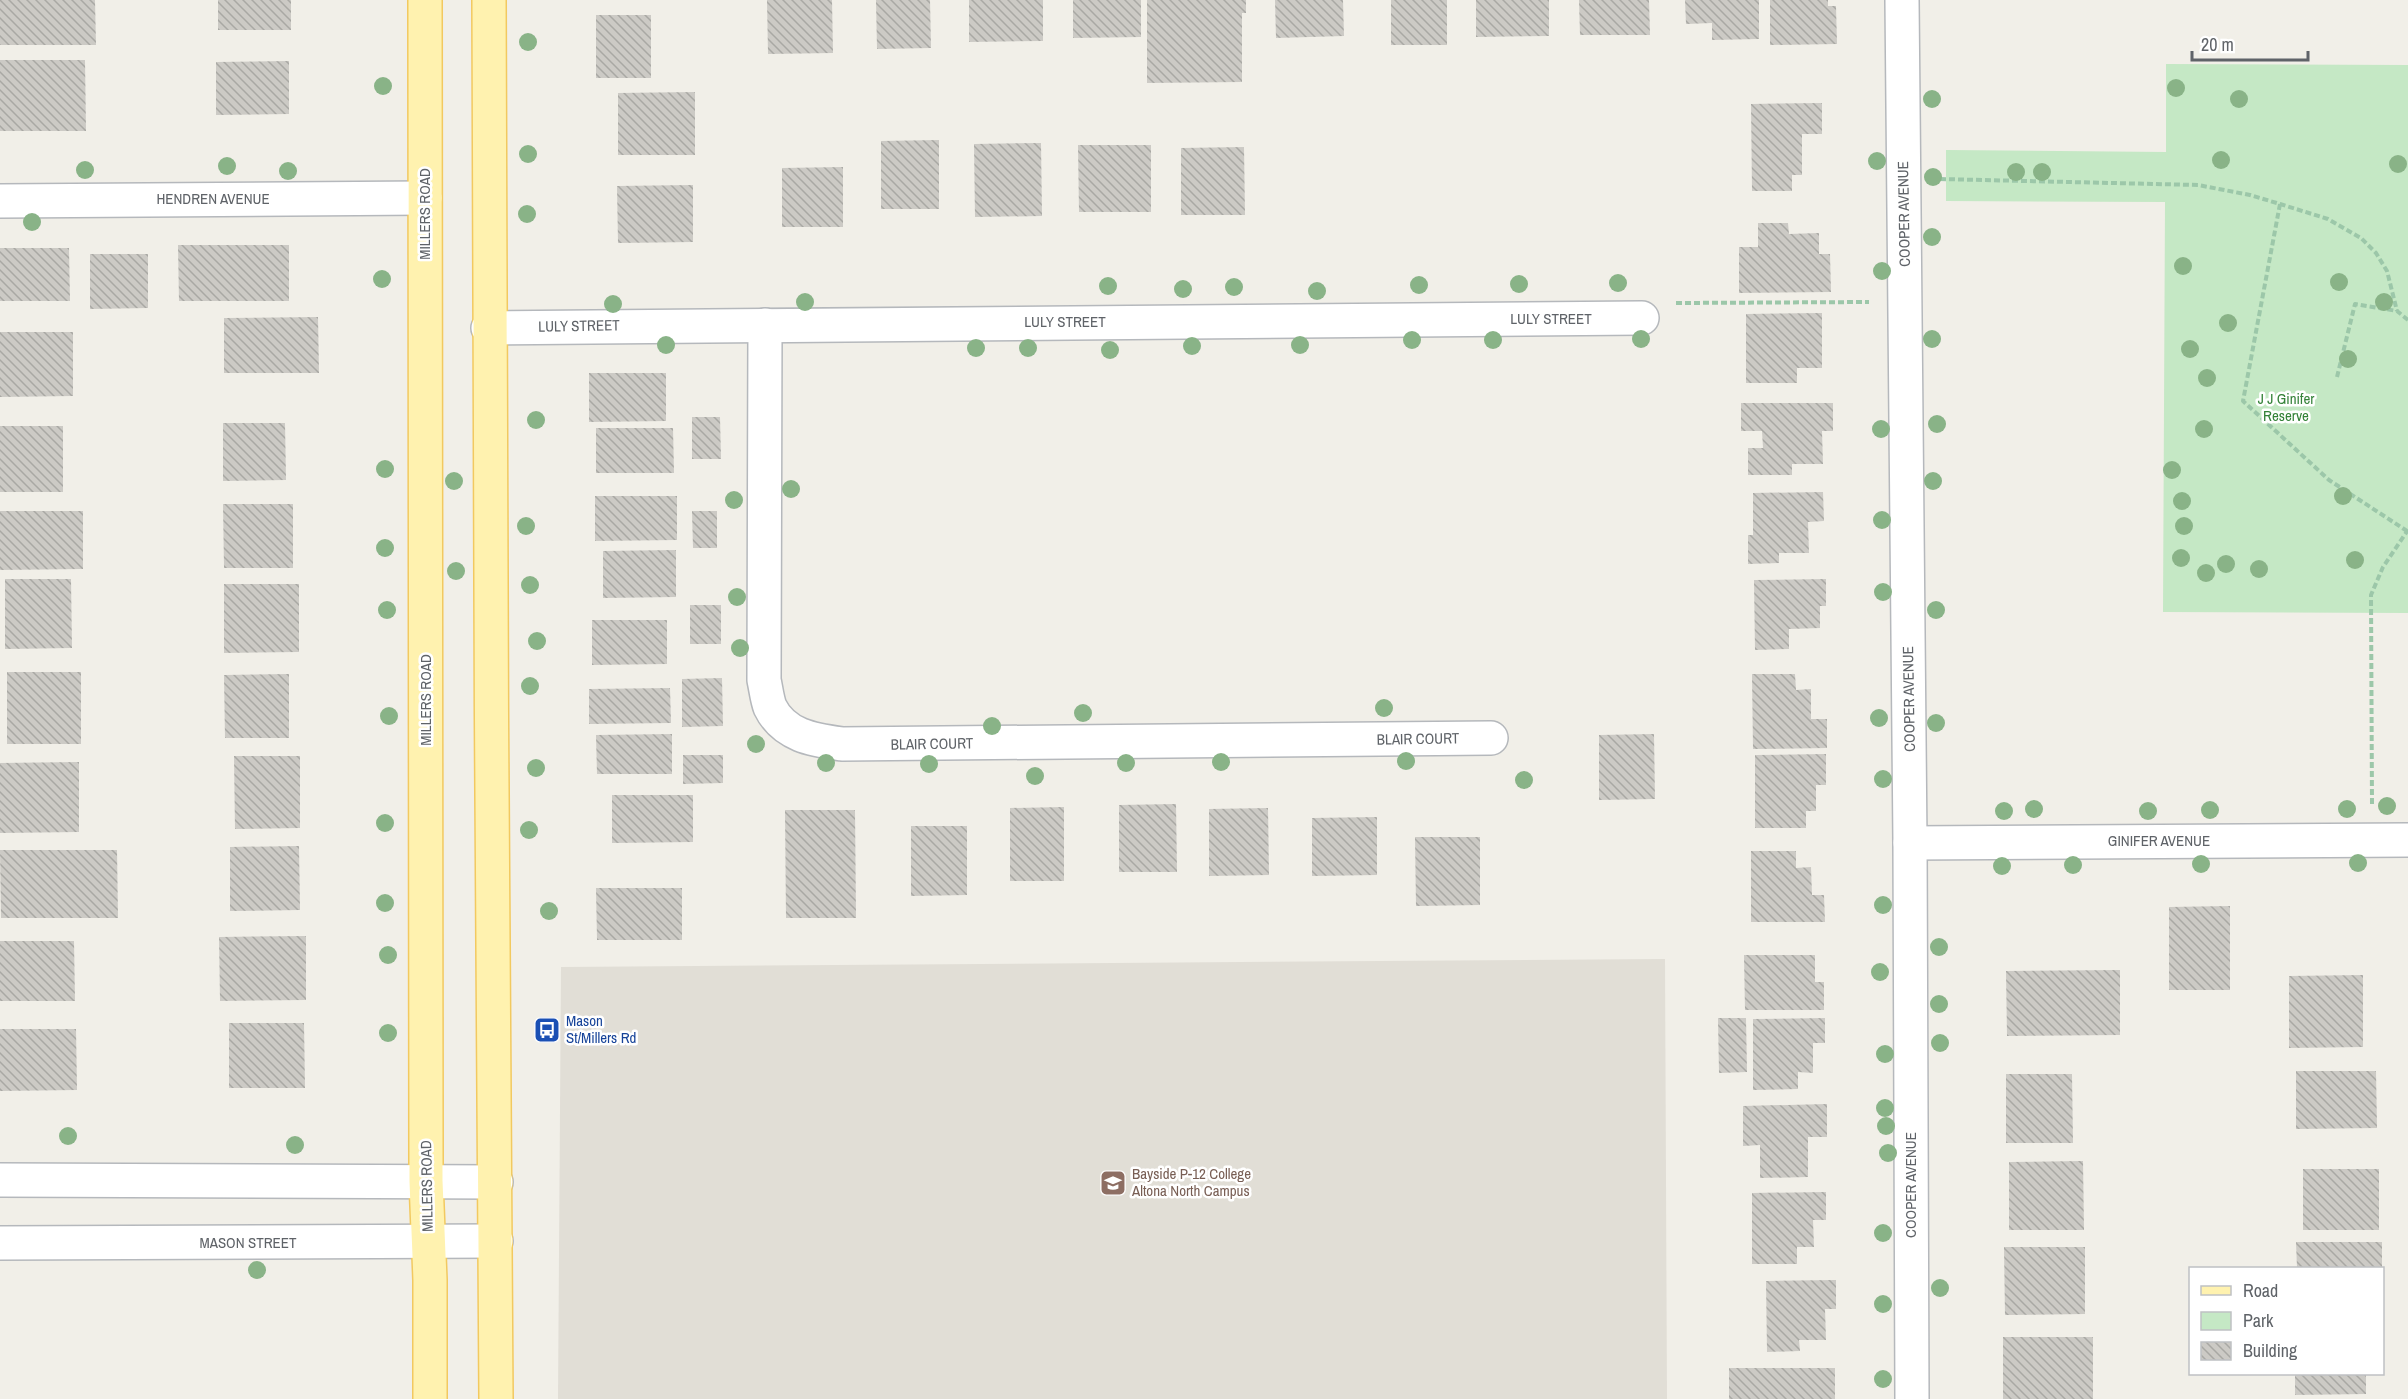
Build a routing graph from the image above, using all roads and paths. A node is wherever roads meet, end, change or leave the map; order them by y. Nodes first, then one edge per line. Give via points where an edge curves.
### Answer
1 (425, 0) edge
2 (489, 0) edge
3 (1902, 0) edge
4 (1904, 184) junction
5 (425, 198) junction
6 (0, 201) edge
7 (2280, 204) junction
8 (1905, 309) junction
9 (2397, 310) junction
10 (1642, 318) joint
11 (2408, 320) edge
12 (765, 325) junction
13 (488, 328) junction
14 (2337, 377) dead end
15 (2408, 530) edge
16 (1491, 738) dead end
17 (2373, 839) junction
18 (2408, 840) edge
19 (1910, 843) junction
20 (0, 1180) edge
21 (426, 1181) junction
22 (496, 1182) junction
23 (427, 1241) junction
24 (496, 1241) junction
25 (0, 1243) edge
26 (430, 1399) edge
27 (496, 1399) edge
28 (1912, 1399) edge

1 - 5 main road, MILLERS ROAD
2 - 13 main road
3 - 4 street, COOPER AVENUE
4 - 7 path via 1942,179 2198,185
4 - 8 street, COOPER AVENUE
5 - 6 street, HENDREN AVENUE
5 - 21 main road, MILLERS ROAD
7 - 9 path via 2328,219 2361,238 2388,271
7 - 15 path via 2243,401 2329,480
8 - 10 path via 1868,302 1657,303
8 - 19 street, COOPER AVENUE
9 - 11 path
9 - 14 path via 2355,304
10 - 12 street, LULY STREET
12 - 13 street, LULY STREET
12 - 16 street, BLAIR COURT via 764,680 771,707 785,726 808,740 854,744
13 - 22 main road
15 - 17 path via 2383,567 2371,595
17 - 18 street, GINIFER AVENUE
17 - 19 street, GINIFER AVENUE
19 - 28 street, COOPER AVENUE
20 - 21 street
21 - 22 street
21 - 23 main road, MILLERS ROAD
22 - 24 main road
23 - 24 street, MASON STREET
23 - 25 street, MASON STREET
23 - 26 main road, MILLERS ROAD
24 - 27 main road

